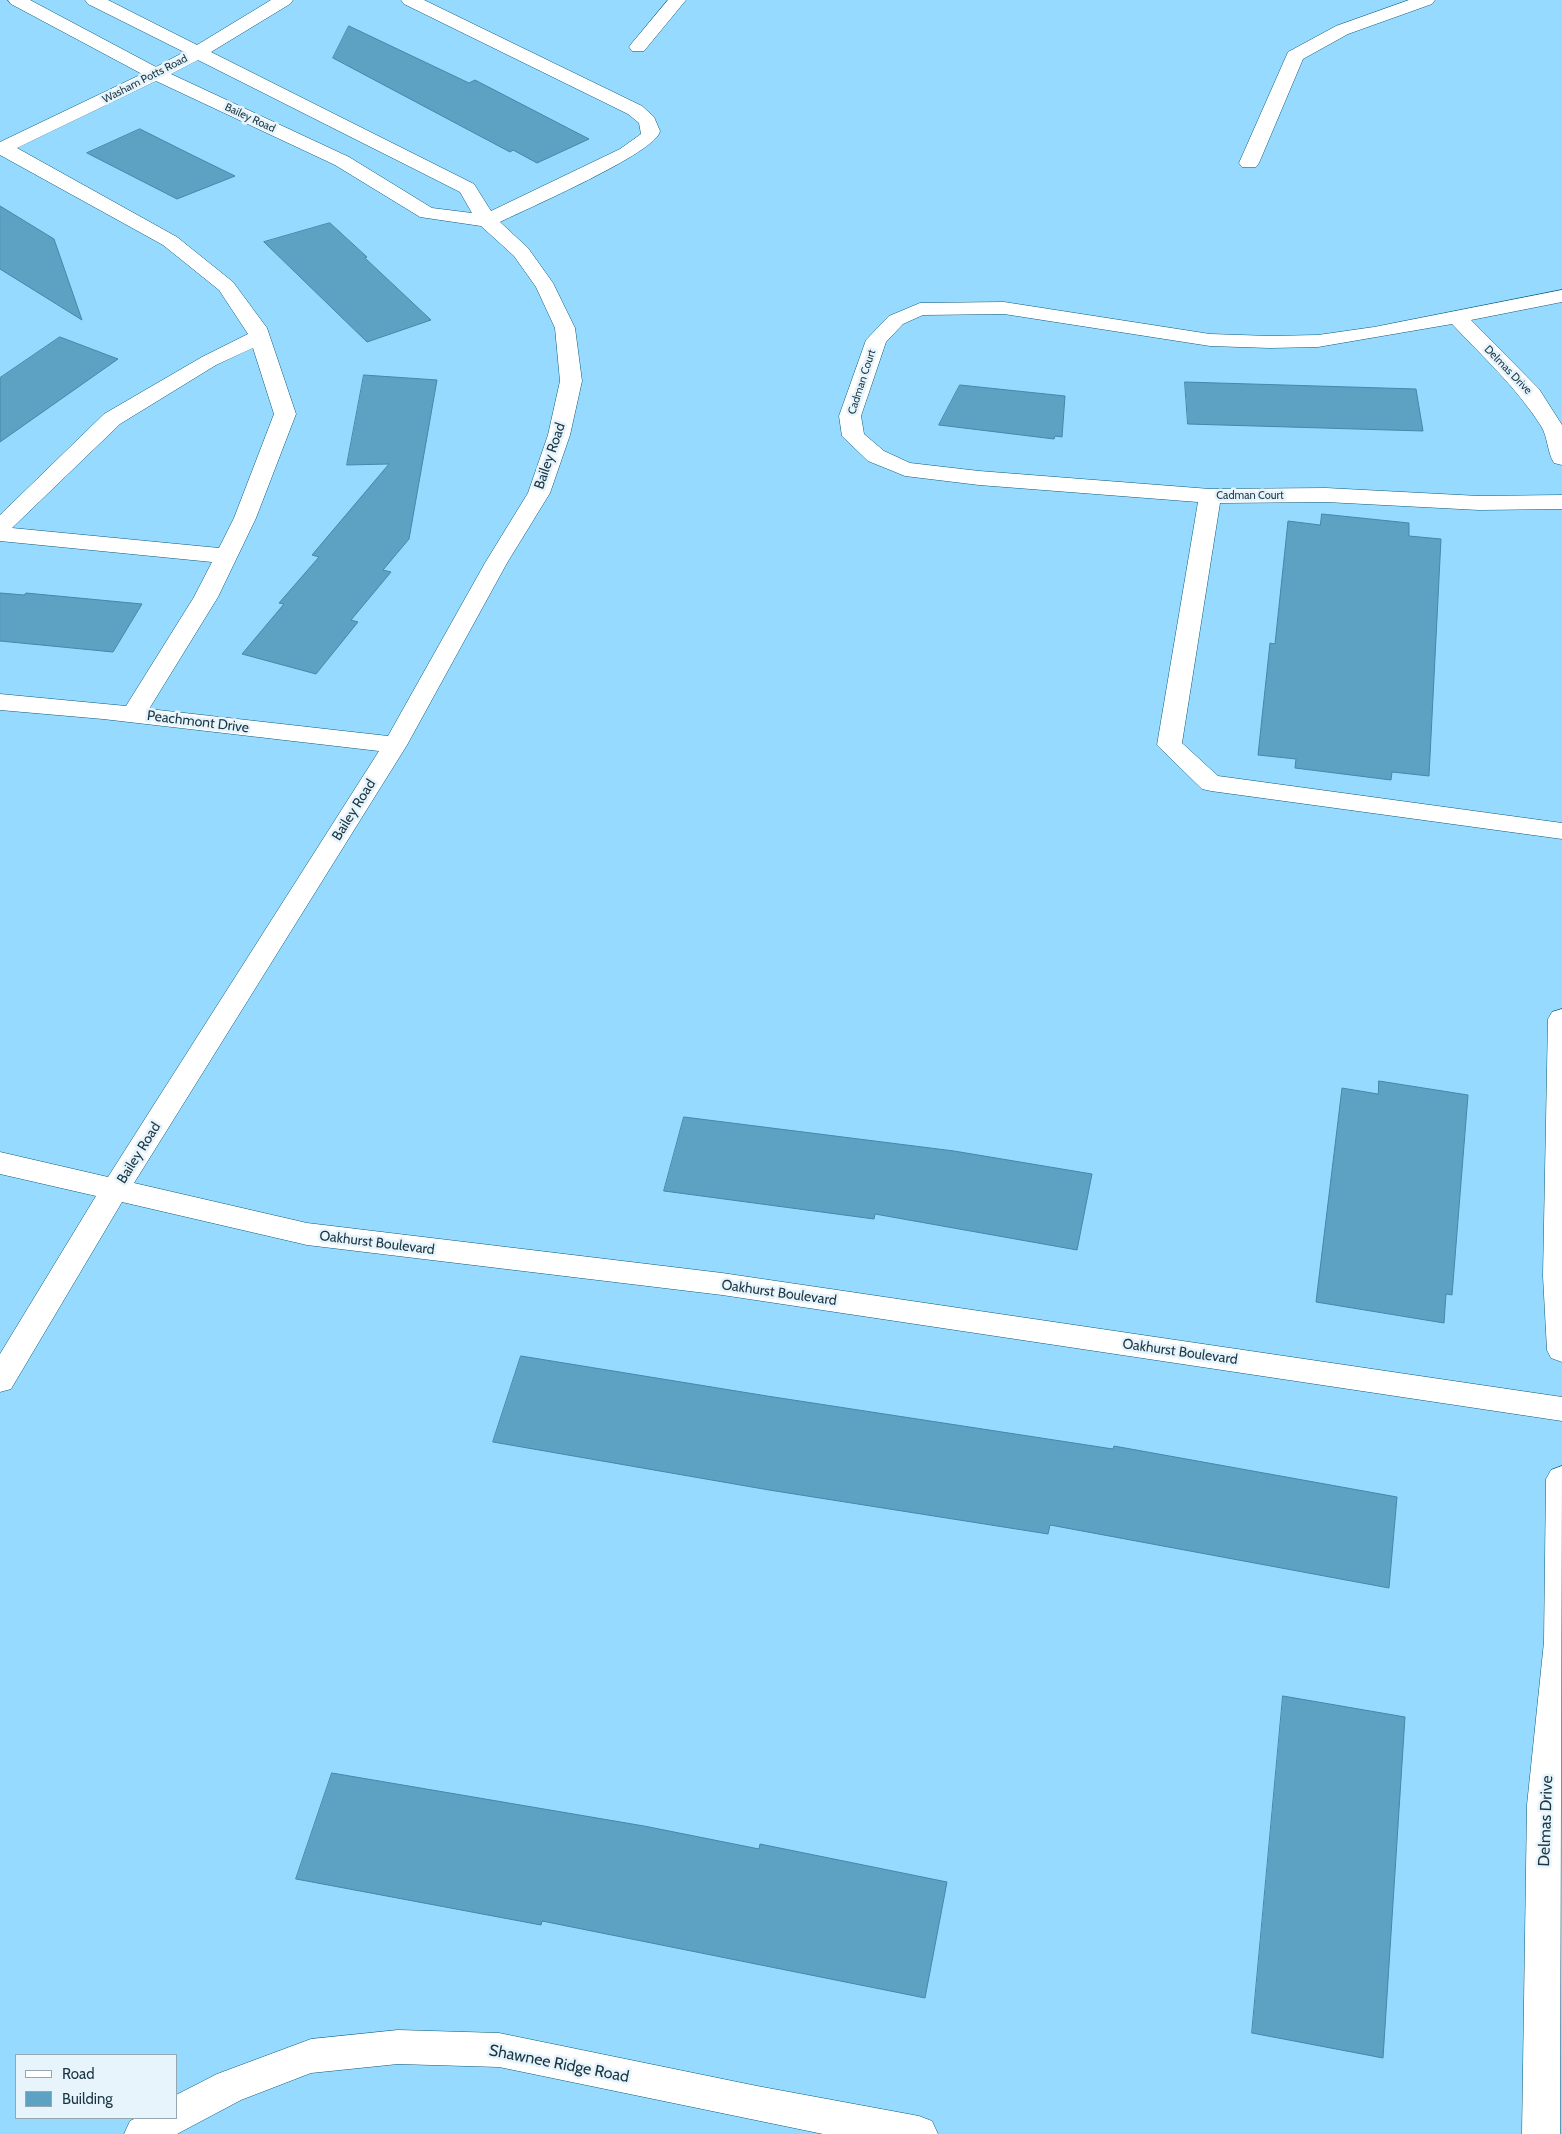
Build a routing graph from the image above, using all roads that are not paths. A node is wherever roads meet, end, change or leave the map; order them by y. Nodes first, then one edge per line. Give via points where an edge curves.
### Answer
1 (17, 0) edge
2 (94, 0) edge
3 (284, 0) edge
4 (410, 0) edge
5 (677, 0) edge
6 (1426, 0) edge
7 (638, 47) dead end
8 (197, 53) junction
9 (156, 74) junction
10 (1, 148) edge
11 (1249, 163) dead end
12 (487, 221) junction
13 (1562, 296) edge
14 (1456, 316) junction
15 (260, 336) junction
16 (1562, 458) edge
17 (1210, 496) junction
18 (1562, 502) edge
19 (0, 527) edge
20 (0, 534) edge
21 (226, 556) junction
22 (0, 702) edge
23 (133, 715) junction
24 (395, 745) junction
25 (1562, 831) edge
26 (1562, 1019) edge
27 (0, 1163) edge
28 (114, 1191) junction
29 (1562, 1350) edge
30 (0, 1380) edge
31 (1562, 1409) edge
32 (1562, 1479) edge
33 (1555, 1774) edge
34 (178, 2113) edge
35 (168, 2119) edge
36 (143, 2134) edge
37 (919, 2134) edge
38 (1541, 2134) edge

1 - 9 street, Bailey Road
2 - 8 street, Bailey Road
3 - 8 street, Washam Potts Road
4 - 12 street via 634,110 647,120 651,128 650,136 627,153
5 - 7 street
6 - 11 street via 1342,30 1295,56
8 - 9 street, Washam Potts Road
8 - 12 street, Bailey Road via 467,188
9 - 10 street, Washam Potts Road
9 - 12 street, Bailey Road via 342,161 428,213
10 - 15 street via 170,241 226,286
12 - 24 street, Bailey Road via 521,252 546,287 565,328 571,381 560,435 538,493
13 - 14 street, Cadman Court
14 - 16 street, Delmas Drive via 1531,394 1554,429
14 - 17 street, Cadman Court via 1318,341 1270,342 1210,340 1004,308 920,309 896,320 876,340 850,416 853,436 876,456 905,469
15 - 19 street via 209,361 112,419
15 - 21 street via 284,414 245,518
17 - 18 street, Cadman Court
17 - 25 street via 1169,745 1211,783
20 - 21 street
21 - 23 street via 206,597
22 - 23 street, Peachmont Drive
23 - 24 street, Peachmont Drive
24 - 28 street, Bailey Road
26 - 29 street via 1558,1276
27 - 28 street, Oakhurst Boulevard
28 - 30 street, Bailey Road
28 - 31 street, Oakhurst Boulevard via 307,1234 722,1284
32 - 33 street, Delmas Drive
33 - 38 street, Delmas Drive via 1544,1805
34 - 37 street, Shawnee Ridge Road via 230,2086 311,2056 398,2047 472,2049 500,2050
35 - 36 street

